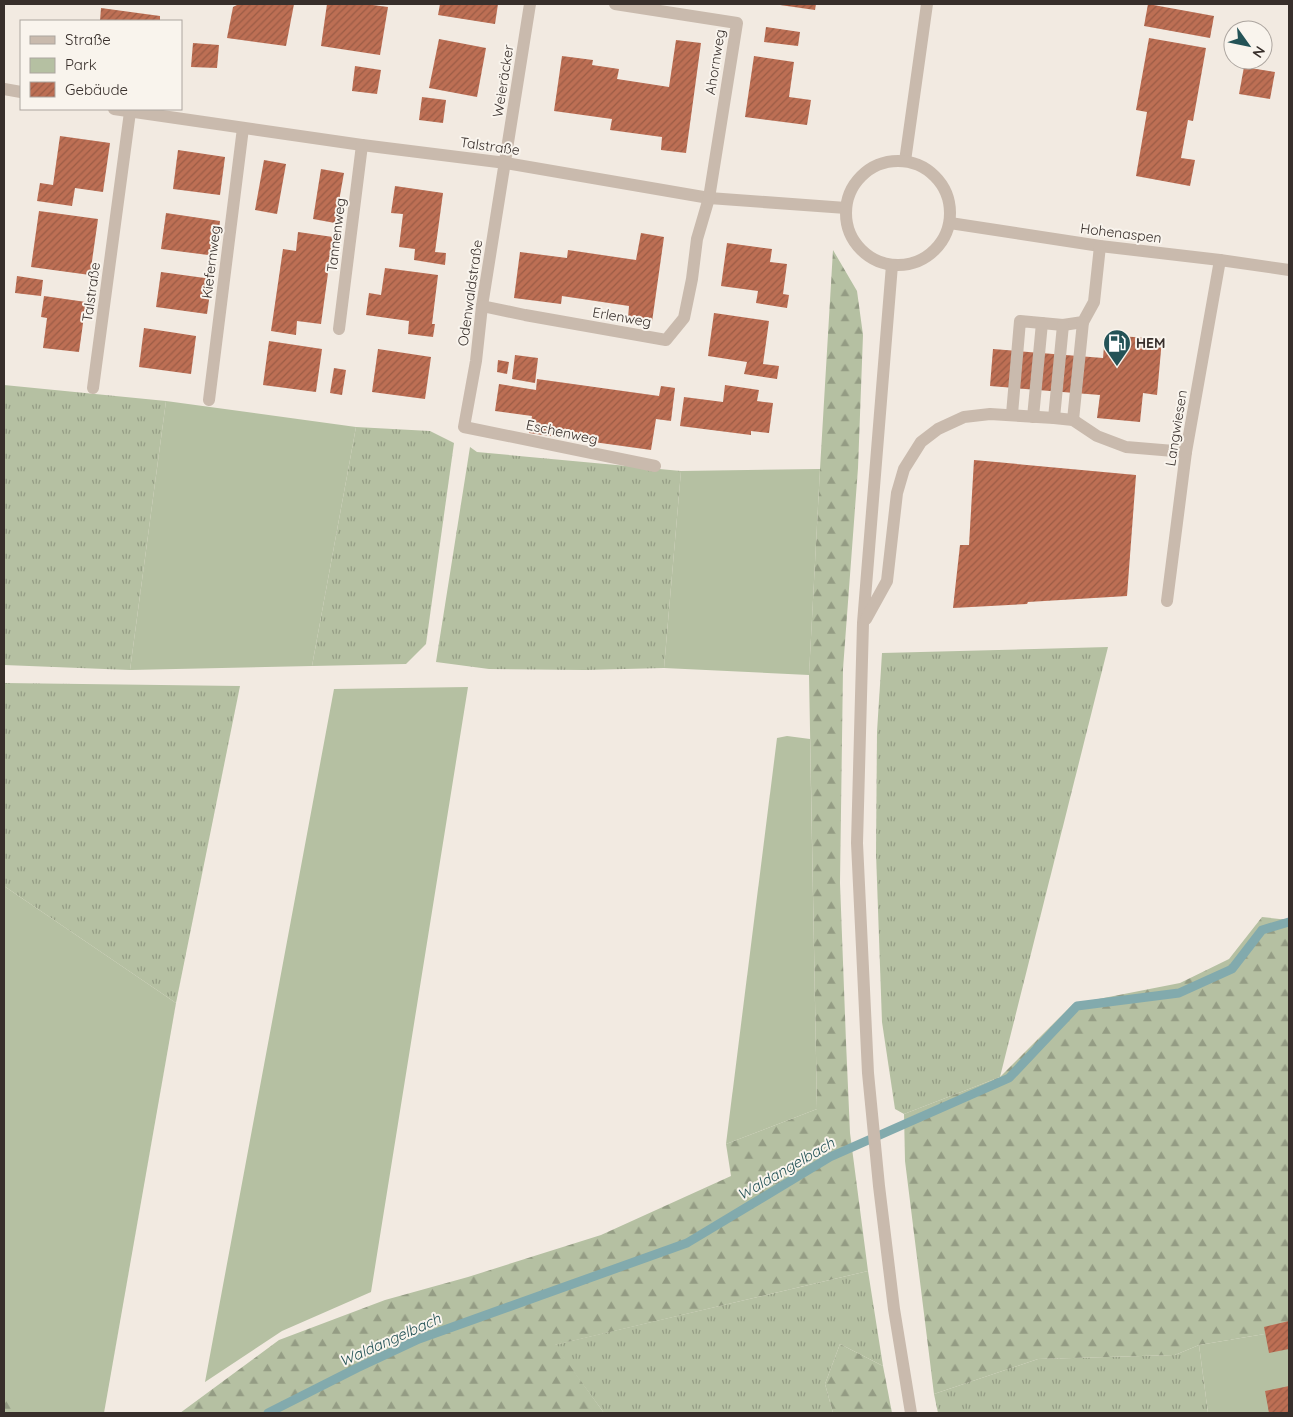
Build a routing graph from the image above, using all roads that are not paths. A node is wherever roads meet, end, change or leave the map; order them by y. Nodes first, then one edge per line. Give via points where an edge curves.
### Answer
1 (530, 4) edge
2 (616, 4) edge
3 (927, 4) edge
4 (4, 89) edge
5 (20, 92) edge
6 (119, 110) edge
7 (130, 112) junction
8 (243, 128) junction
9 (362, 145) junction
10 (905, 161) junction
11 (506, 163) junction
12 (709, 198) junction
13 (846, 208) junction
14 (950, 223) junction
15 (1100, 246) junction
16 (1220, 260) junction
17 (892, 265) junction
18 (1289, 270) edge
19 (482, 306) junction
20 (1083, 322) junction
21 (1042, 323) junction
22 (1063, 325) junction
23 (339, 329) dead end
24 (93, 388) dead end
25 (209, 400) dead end
26 (1012, 414) junction
27 (1033, 417) junction
28 (1054, 418) junction
29 (1073, 420) junction
30 (464, 427) joint
31 (1186, 452) junction
32 (655, 466) dead end
33 (1167, 601) dead end
34 (863, 623) junction
35 (911, 1413) edge

1 - 11 street, Weieräcker
2 - 12 street, Ahornweg via 736,23
3 - 10 street
4 - 5 street
6 - 7 street, Talstraße
7 - 8 street, Talstraße
7 - 24 street, Talstraße
8 - 9 street, Talstraße
8 - 25 street, Kiefernweg
9 - 11 street, Talstraße
9 - 23 street, Tannenweg
10 - 13 street via 889,161 873,167 860,178
10 - 14 street via 922,166 936,176 950,206
11 - 12 street, Talstraße
11 - 19 street, Odenwaldstraße
12 - 13 street, Talstraße
12 - 19 street, Erlenweg via 697,240 684,318 666,340
13 - 17 street via 850,232 863,252
14 - 15 street, Hohenaspen
14 - 17 street via 935,250 908,264
15 - 16 street, Hohenaspen
15 - 20 street via 1094,302
16 - 18 street, Hohenaspen
16 - 31 street, Langwiesen
17 - 34 street
19 - 30 street, Odenwaldstraße
20 - 22 street
20 - 29 street
21 - 22 street
21 - 26 street via 1020,321
21 - 27 street
22 - 28 street
26 - 27 street
26 - 34 street via 964,417 938,429 921,442 904,469 897,493 887,581
27 - 28 street
28 - 29 street
29 - 31 street via 1097,436 1126,447
30 - 32 street, Eschenweg
31 - 33 street, Langwiesen
34 - 35 street via 857,843 868,1074 894,1309

